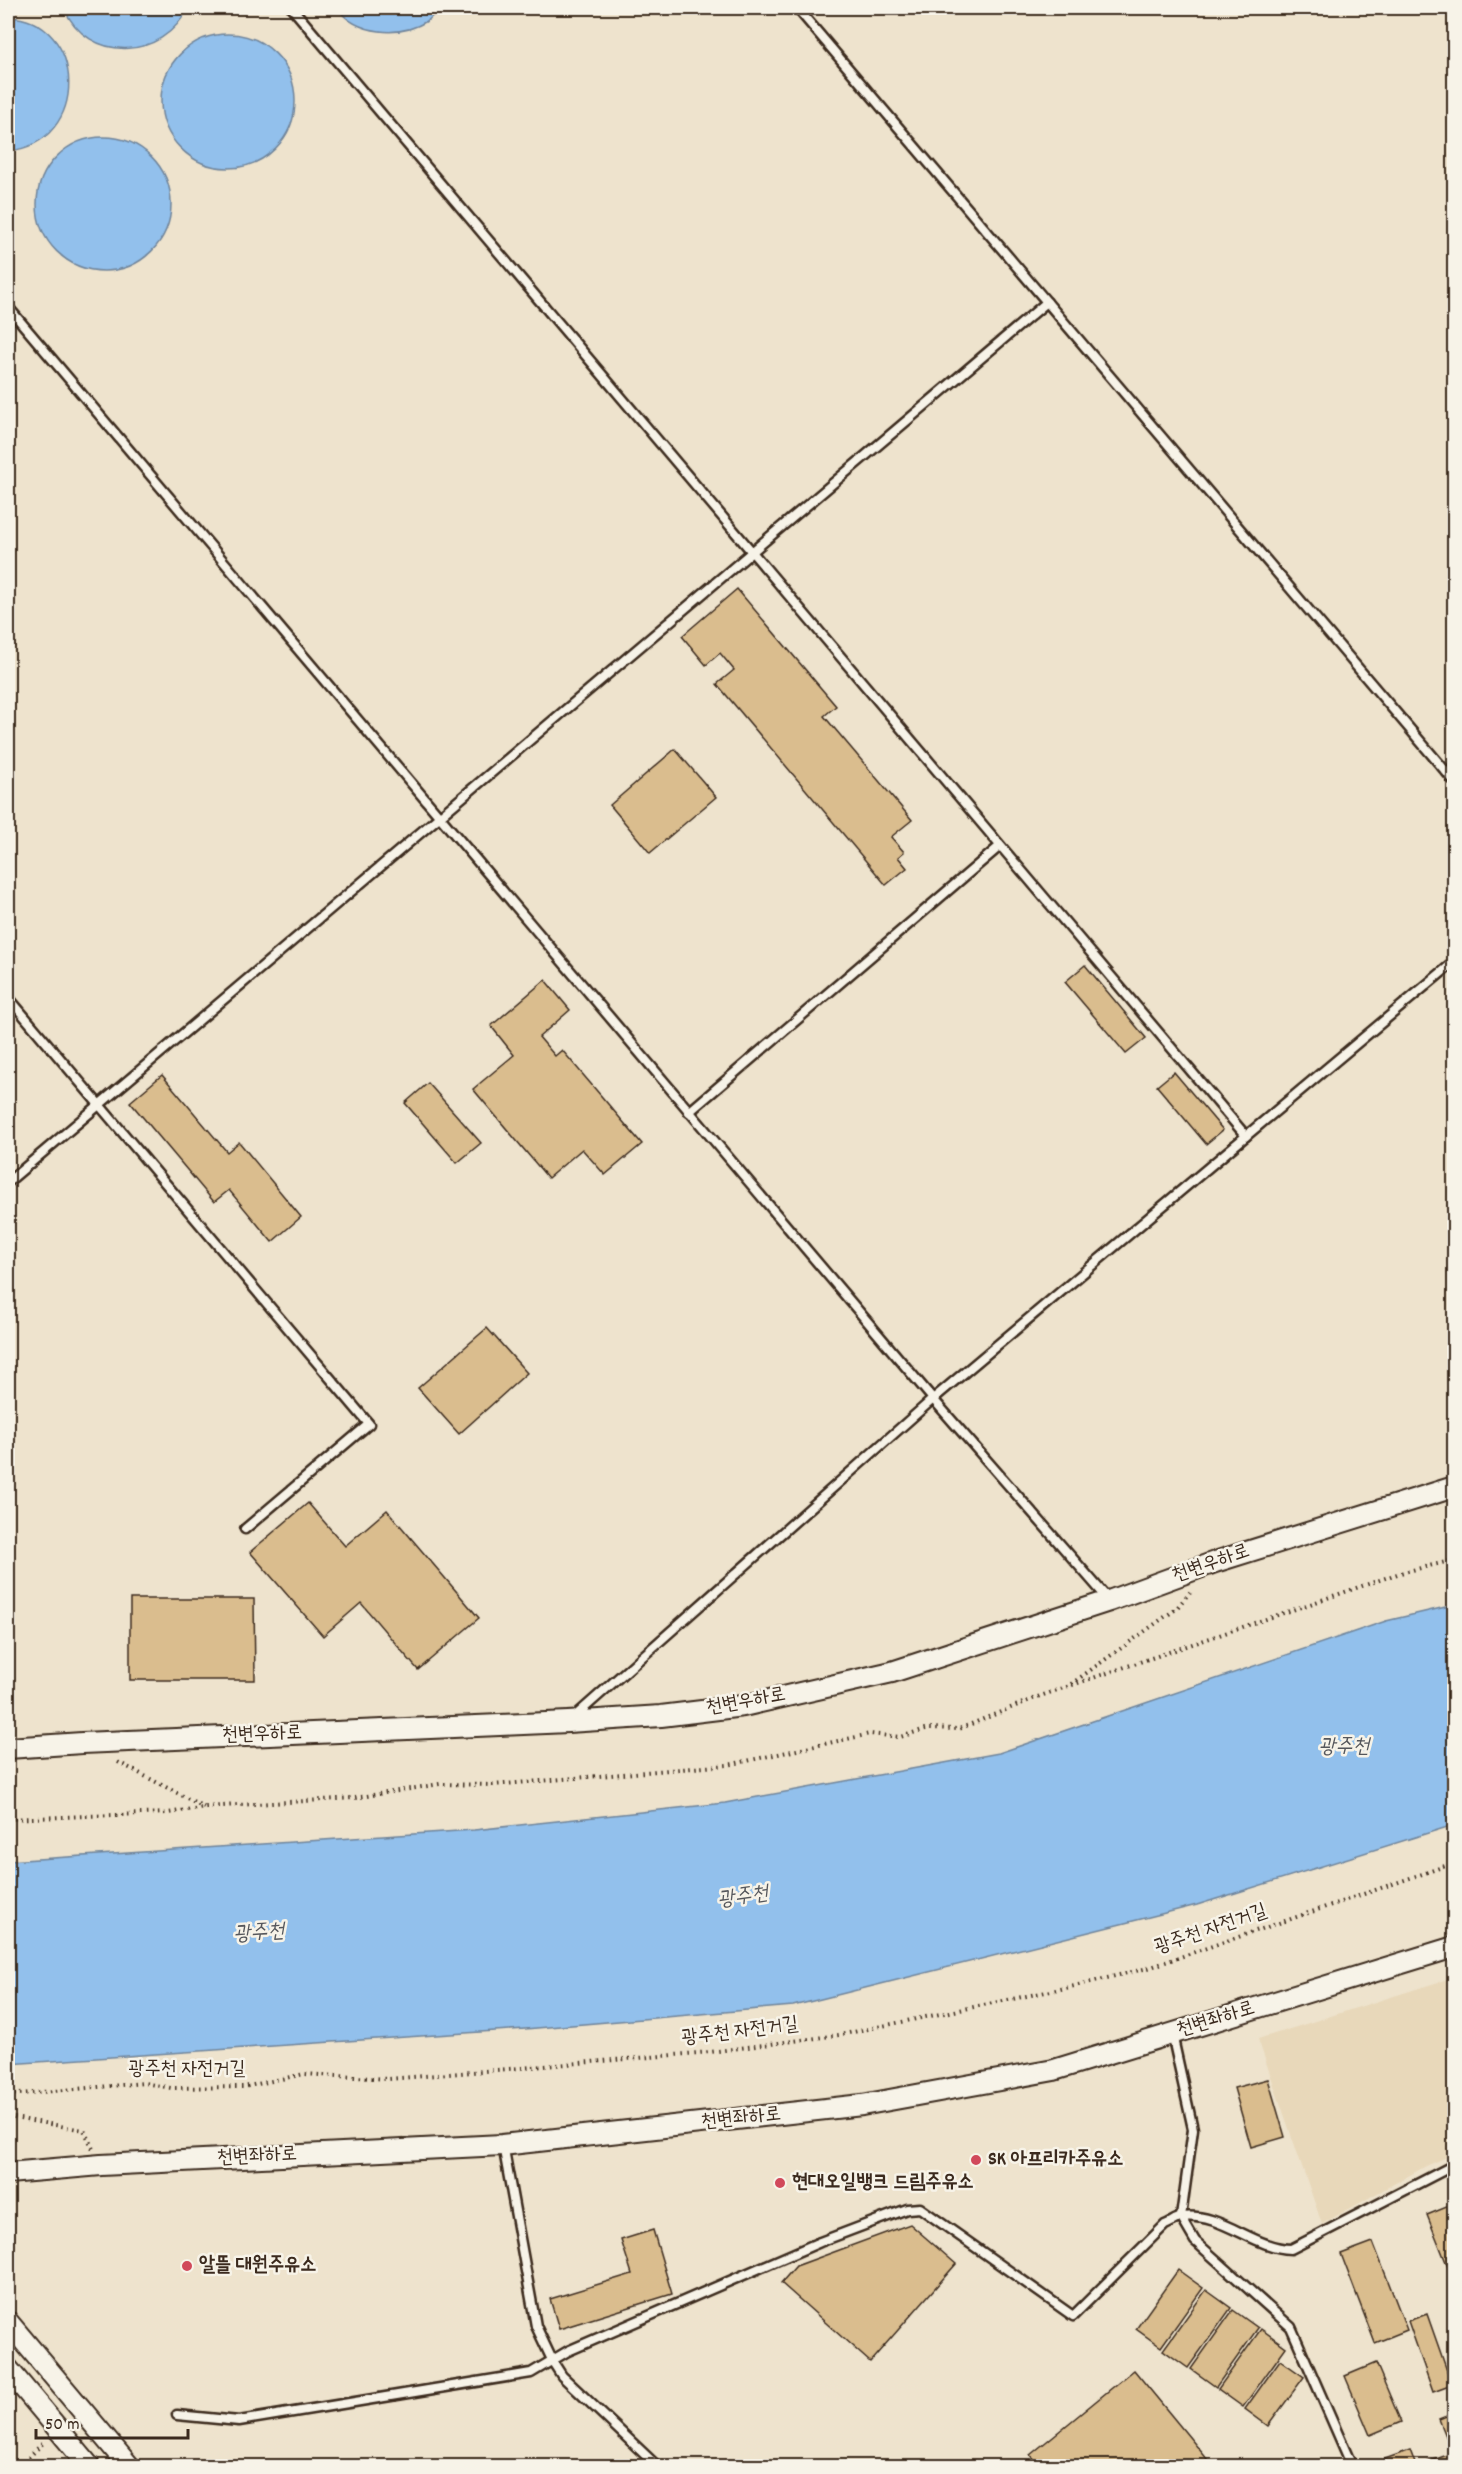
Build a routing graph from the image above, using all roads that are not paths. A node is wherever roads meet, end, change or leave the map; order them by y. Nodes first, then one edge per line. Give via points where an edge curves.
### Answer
1 (292, 8) edge
2 (797, 8) edge
3 (1047, 302) junction
4 (8, 307) edge
5 (751, 552) junction
6 (1455, 781) edge
7 (439, 816) junction
8 (1000, 846) junction
9 (1455, 962) edge
10 (8, 997) edge
11 (99, 1104) junction
12 (689, 1112) junction
13 (1246, 1136) junction
14 (8, 1182) edge
15 (933, 1399) junction
16 (1455, 1487) edge
17 (245, 1530) dead end
18 (1109, 1601) junction
19 (568, 1722) junction
20 (8, 1748) edge
21 (1455, 1947) edge
22 (1172, 2034) junction
23 (502, 2145) junction
24 (1455, 2165) edge
25 (8, 2173) edge
26 (1181, 2217) junction
27 (8, 2322) edge
28 (553, 2361) junction
29 (8, 2369) edge
30 (177, 2415) dead end
31 (89, 2466) edge
32 (129, 2466) edge
33 (657, 2466) edge
34 (1352, 2466) edge

1 - 5 lane
2 - 3 lane
3 - 5 lane
3 - 6 lane
4 - 7 lane
5 - 7 lane
5 - 8 lane
7 - 11 lane
7 - 12 lane
8 - 12 lane
8 - 13 lane
9 - 13 lane
10 - 11 lane
11 - 14 lane
11 - 17 lane via 369,1424
12 - 15 lane
13 - 15 lane
15 - 18 lane
15 - 19 lane
16 - 18 street, 천변우하로 via 1215,1562
18 - 19 street, 천변우하로 via 892,1672 755,1703 661,1716
19 - 20 street, 천변우하로
21 - 22 street, 천변좌하로
22 - 23 street, 천변좌하로 via 1054,2070 862,2105
22 - 26 lane via 1193,2129
23 - 25 street, 천변좌하로
23 - 28 lane via 536,2326
24 - 26 lane via 1291,2249 1277,2249 1204,2218
26 - 28 lane via 1165,2225 1072,2316 921,2208 907,2209 820,2242 568,2351
26 - 34 lane via 1195,2241 1290,2327
27 - 32 street
28 - 30 lane via 531,2373 239,2421
28 - 33 lane via 562,2376
29 - 31 street

